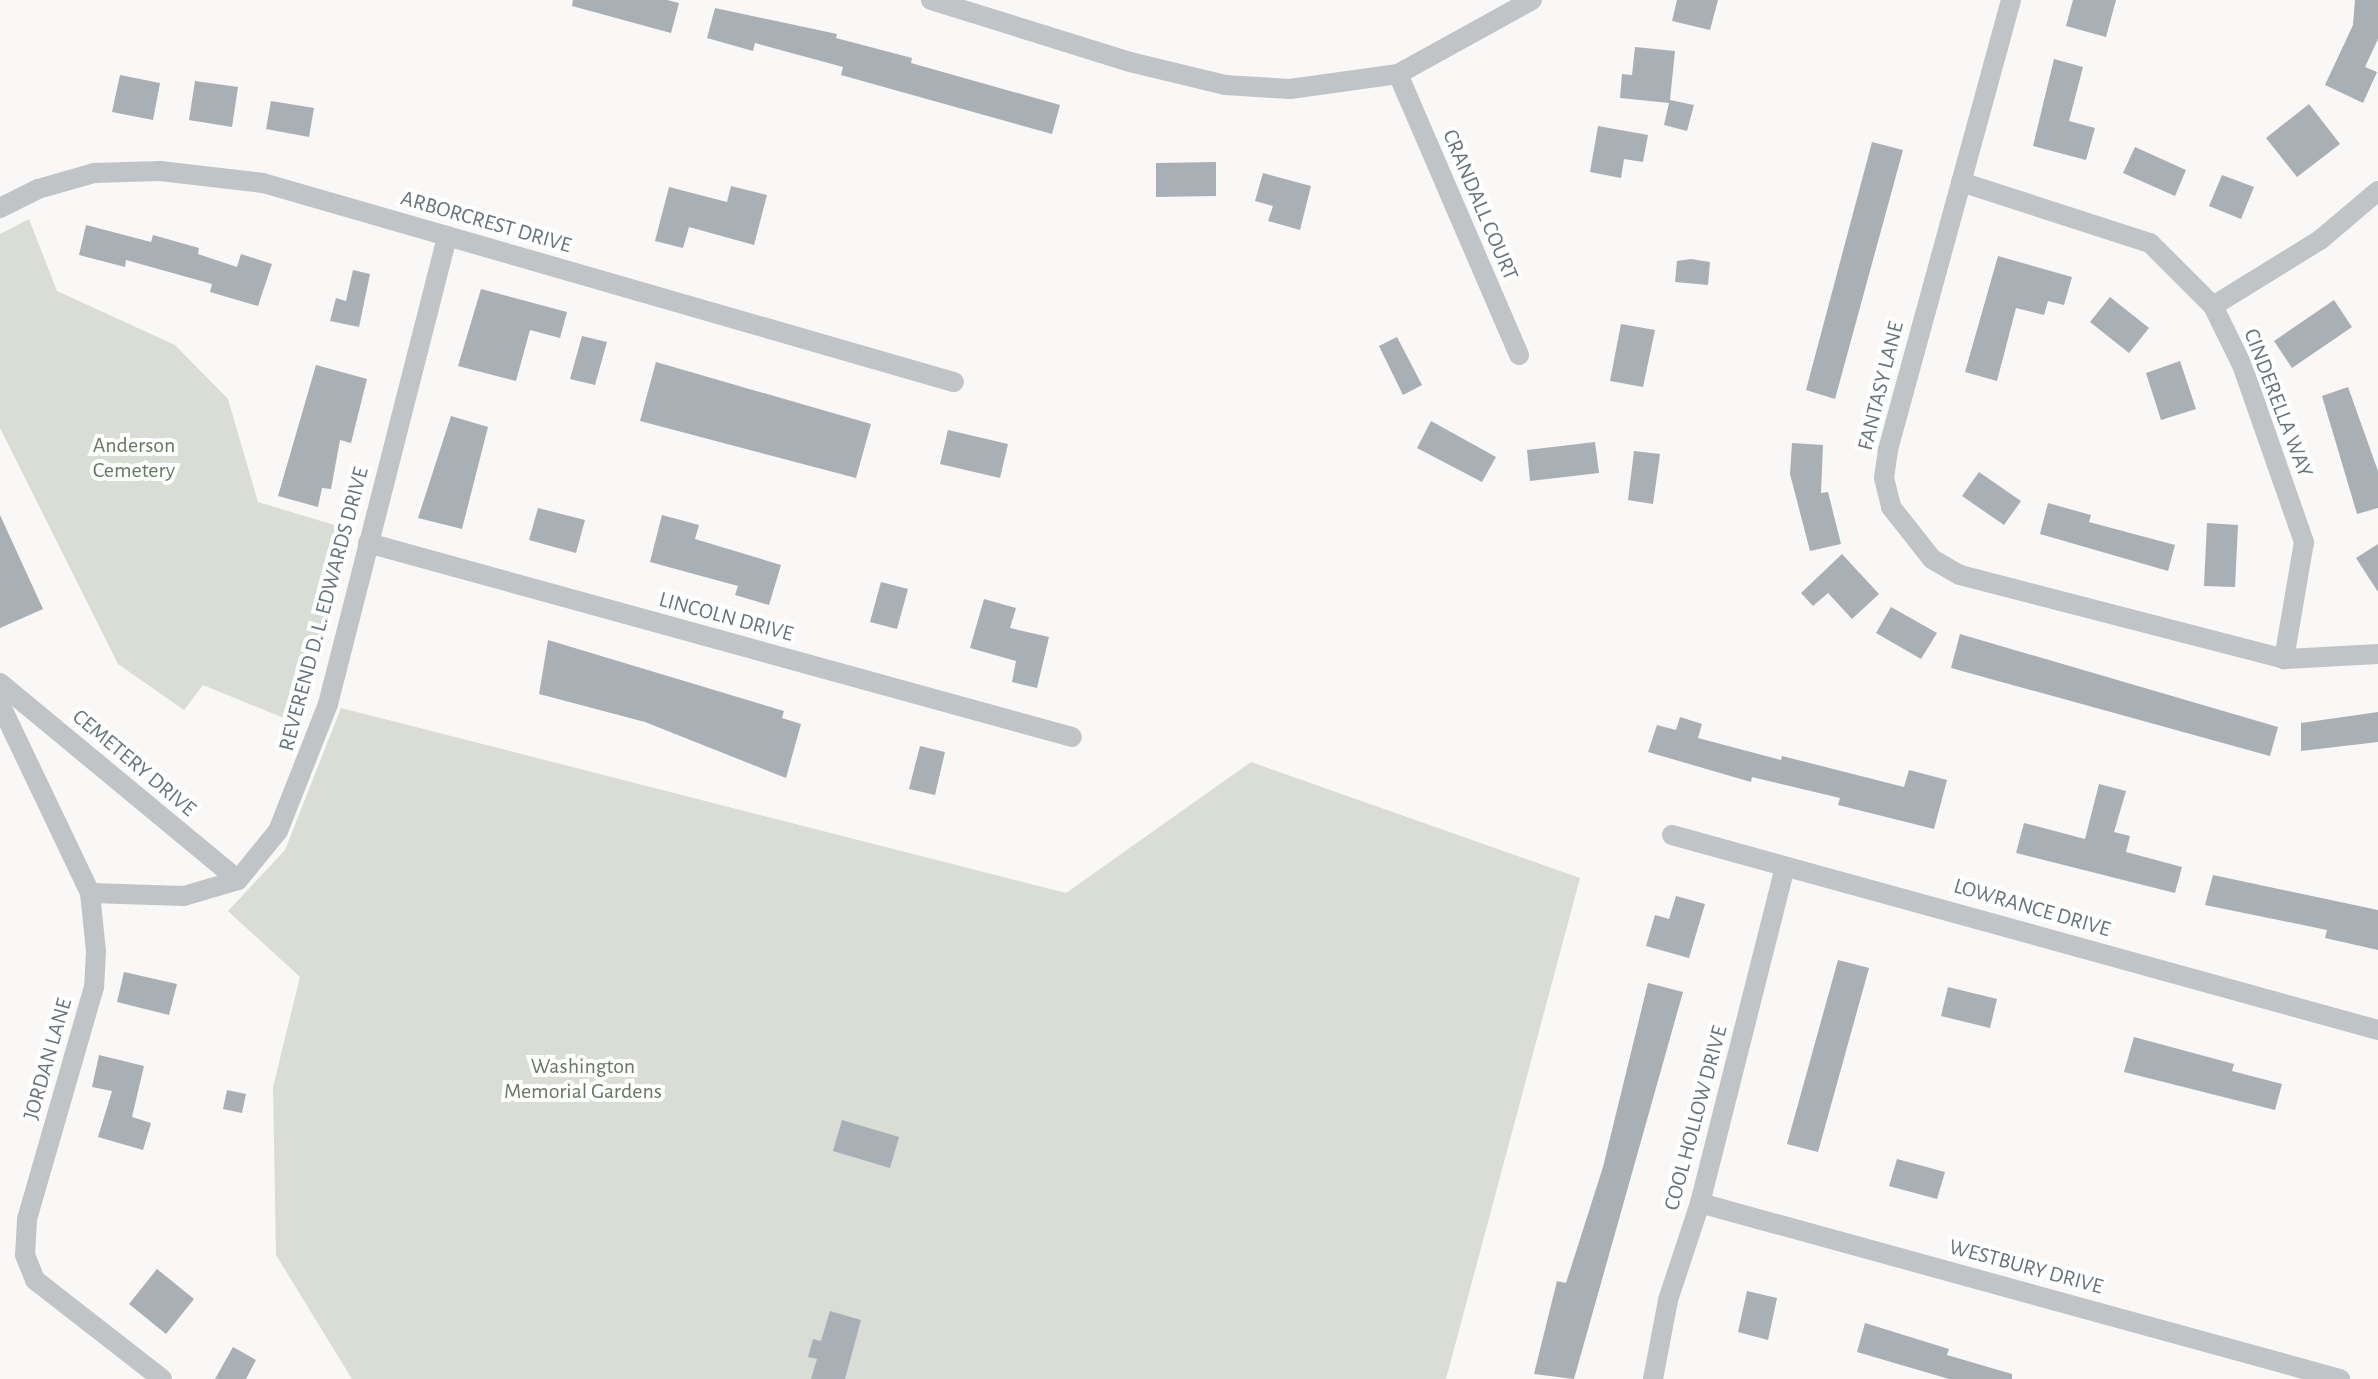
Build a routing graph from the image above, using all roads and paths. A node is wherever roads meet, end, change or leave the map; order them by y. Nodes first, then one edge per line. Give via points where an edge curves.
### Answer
1 (931, 0) edge
2 (1532, 0) edge
3 (2011, 0) edge
4 (1398, 74) junction
5 (1961, 182) junction
6 (2378, 191) edge
7 (0, 208) edge
8 (447, 236) junction
9 (2213, 306) junction
10 (1519, 355) dead end
11 (954, 382) dead end
12 (368, 543) junction
13 (2378, 654) edge
14 (2284, 659) junction
15 (0, 683) edge
16 (0, 704) edge
17 (1072, 737) dead end
18 (1672, 835) dead end
19 (1785, 868) junction
20 (238, 880) junction
21 (90, 893) junction
22 (2378, 1030) edge
23 (1700, 1203) junction
24 (162, 1379) edge
25 (1653, 1379) edge
26 (2340, 1379) edge

1 - 4 street via 1130,62 1225,85 1290,89
2 - 4 street
3 - 5 street, FANTASY LANE
4 - 10 street, CRANDALL COURT
5 - 9 street, CINDERELLA WAY via 2150,243
5 - 14 street, FANTASY LANE via 1888,450 1884,478 1891,507 1910,537 1960,575
6 - 9 street via 2320,240
7 - 8 street, ARBORCREST DRIVE via 38,189 94,173 160,171 263,183
8 - 11 street, ARBORCREST DRIVE
8 - 12 street, REVEREND D. L. EDWARDS DRIVE
9 - 14 street, CINDERELLA WAY via 2242,365 2304,542
12 - 17 street, LINCOLN DRIVE
12 - 20 street, REVEREND D. L. EDWARDS DRIVE via 312,754 278,831
13 - 14 street, FANTASY LANE
15 - 20 street, CEMETERY DRIVE
16 - 21 street, JORDAN LANE
18 - 19 street, LOWRANCE DRIVE
19 - 22 street, LOWRANCE DRIVE via 1998,921
19 - 23 street, COOL HOLLOW DRIVE
20 - 21 street via 184,896
21 - 24 street, JORDAN LANE via 94,987 27,1219 25,1255 35,1280
23 - 25 street, COOL HOLLOW DRIVE via 1668,1300
23 - 26 street, WESTBURY DRIVE

